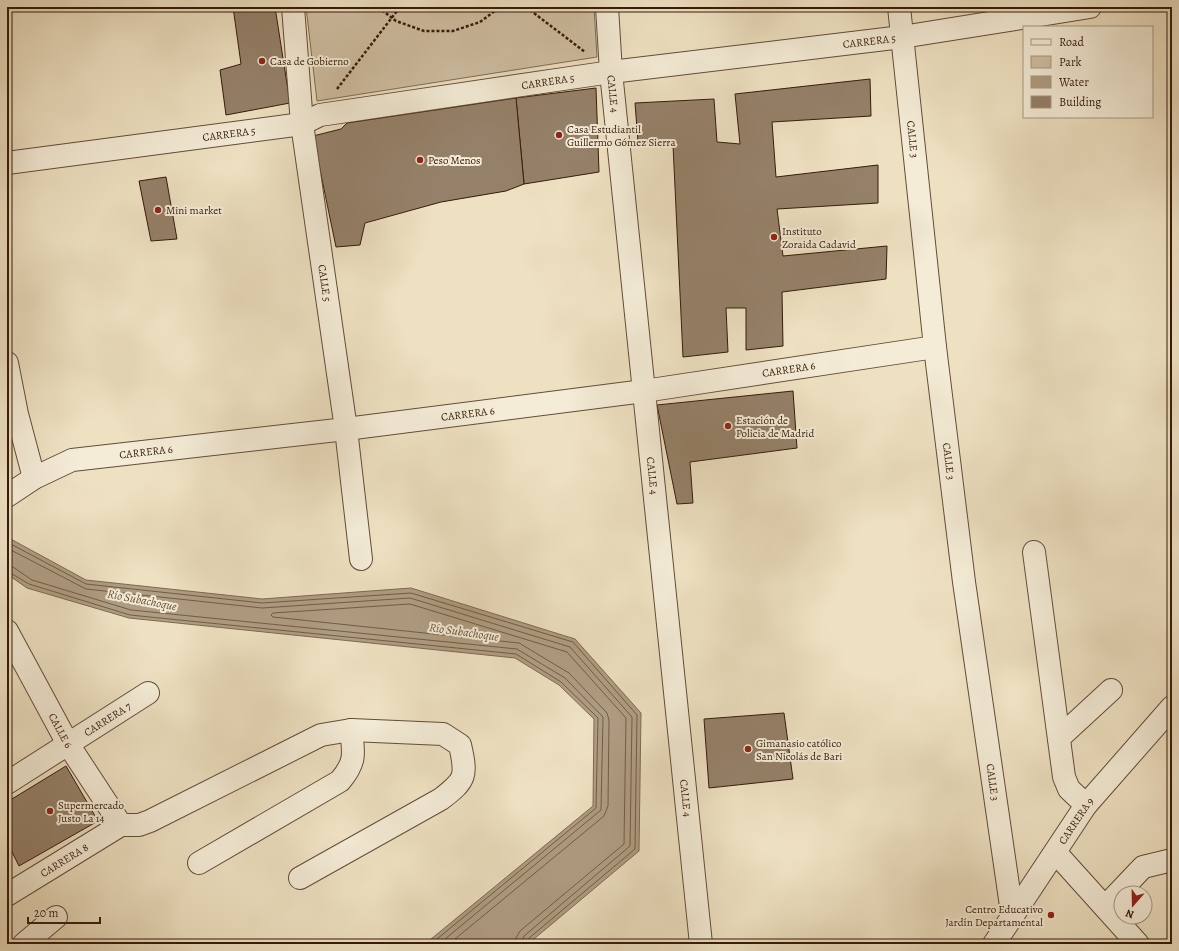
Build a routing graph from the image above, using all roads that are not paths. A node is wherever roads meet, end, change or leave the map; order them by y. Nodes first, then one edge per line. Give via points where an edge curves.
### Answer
1 (293, 7) edge
2 (607, 7) edge
3 (899, 7) edge
4 (1090, 7) edge
5 (1000, 14) edge
6 (902, 37) junction
7 (611, 72) junction
8 (302, 124) junction
9 (7, 163) edge
10 (935, 347) junction
11 (7, 363) edge
12 (644, 391) junction
13 (346, 429) junction
14 (34, 478) junction
15 (7, 496) edge
16 (1034, 552) dead end
17 (361, 559) dead end
18 (7, 631) edge
19 (1111, 690) dead end
20 (148, 694) dead end
21 (1172, 707) edge
22 (351, 730) junction
23 (1059, 738) junction
24 (68, 744) junction
25 (7, 783) edge
26 (1086, 805) junction
27 (121, 825) junction
28 (1056, 853) junction
29 (1172, 860) edge
30 (199, 863) dead end
31 (300, 878) dead end
32 (7, 895) edge
33 (1105, 907) junction
34 (1012, 913) junction
35 (56, 917) dead end
36 (24, 944) edge
37 (702, 944) edge
38 (994, 944) edge
39 (1138, 944) edge

1 - 8 street, CALLE 5
2 - 7 street, CALLE 4
3 - 6 street, CALLE 3
4 - 5 street, CARRERA 5
5 - 6 street, CARRERA 5
6 - 7 street, CARRERA 5
6 - 10 street, CALLE 3
7 - 8 street, CARRERA 5 via 320,115
7 - 12 street, CALLE 4
8 - 9 street, CARRERA 5
8 - 13 street, CALLE 5
10 - 12 street, CARRERA 6
10 - 34 street, CALLE 3 via 964,582
11 - 14 street
12 - 13 street, CARRERA 6
12 - 37 street, CALLE 4
13 - 14 street, CARRERA 6 via 72,460
13 - 17 street, CALLE 5
14 - 15 street, CARRERA 6
16 - 23 street
18 - 24 street, CALLE 6
19 - 23 street
20 - 24 street, CARRERA 7
21 - 26 street, CARRERA 9
22 - 27 street via 321,735 150,821 139,825
22 - 30 street via 354,754 350,769 340,781
22 - 31 street via 442,734 460,745 465,768 458,786 441,799
23 - 26 street via 1064,777 1069,789
24 - 25 street, CARRERA 7
24 - 27 street, CALLE 6
26 - 28 street, CARRERA 9
27 - 32 street, CARRERA 8
28 - 33 street
28 - 34 street, CARRERA 9
29 - 33 street via 1143,868
33 - 39 street
34 - 38 street, CARRERA 9
35 - 36 street

